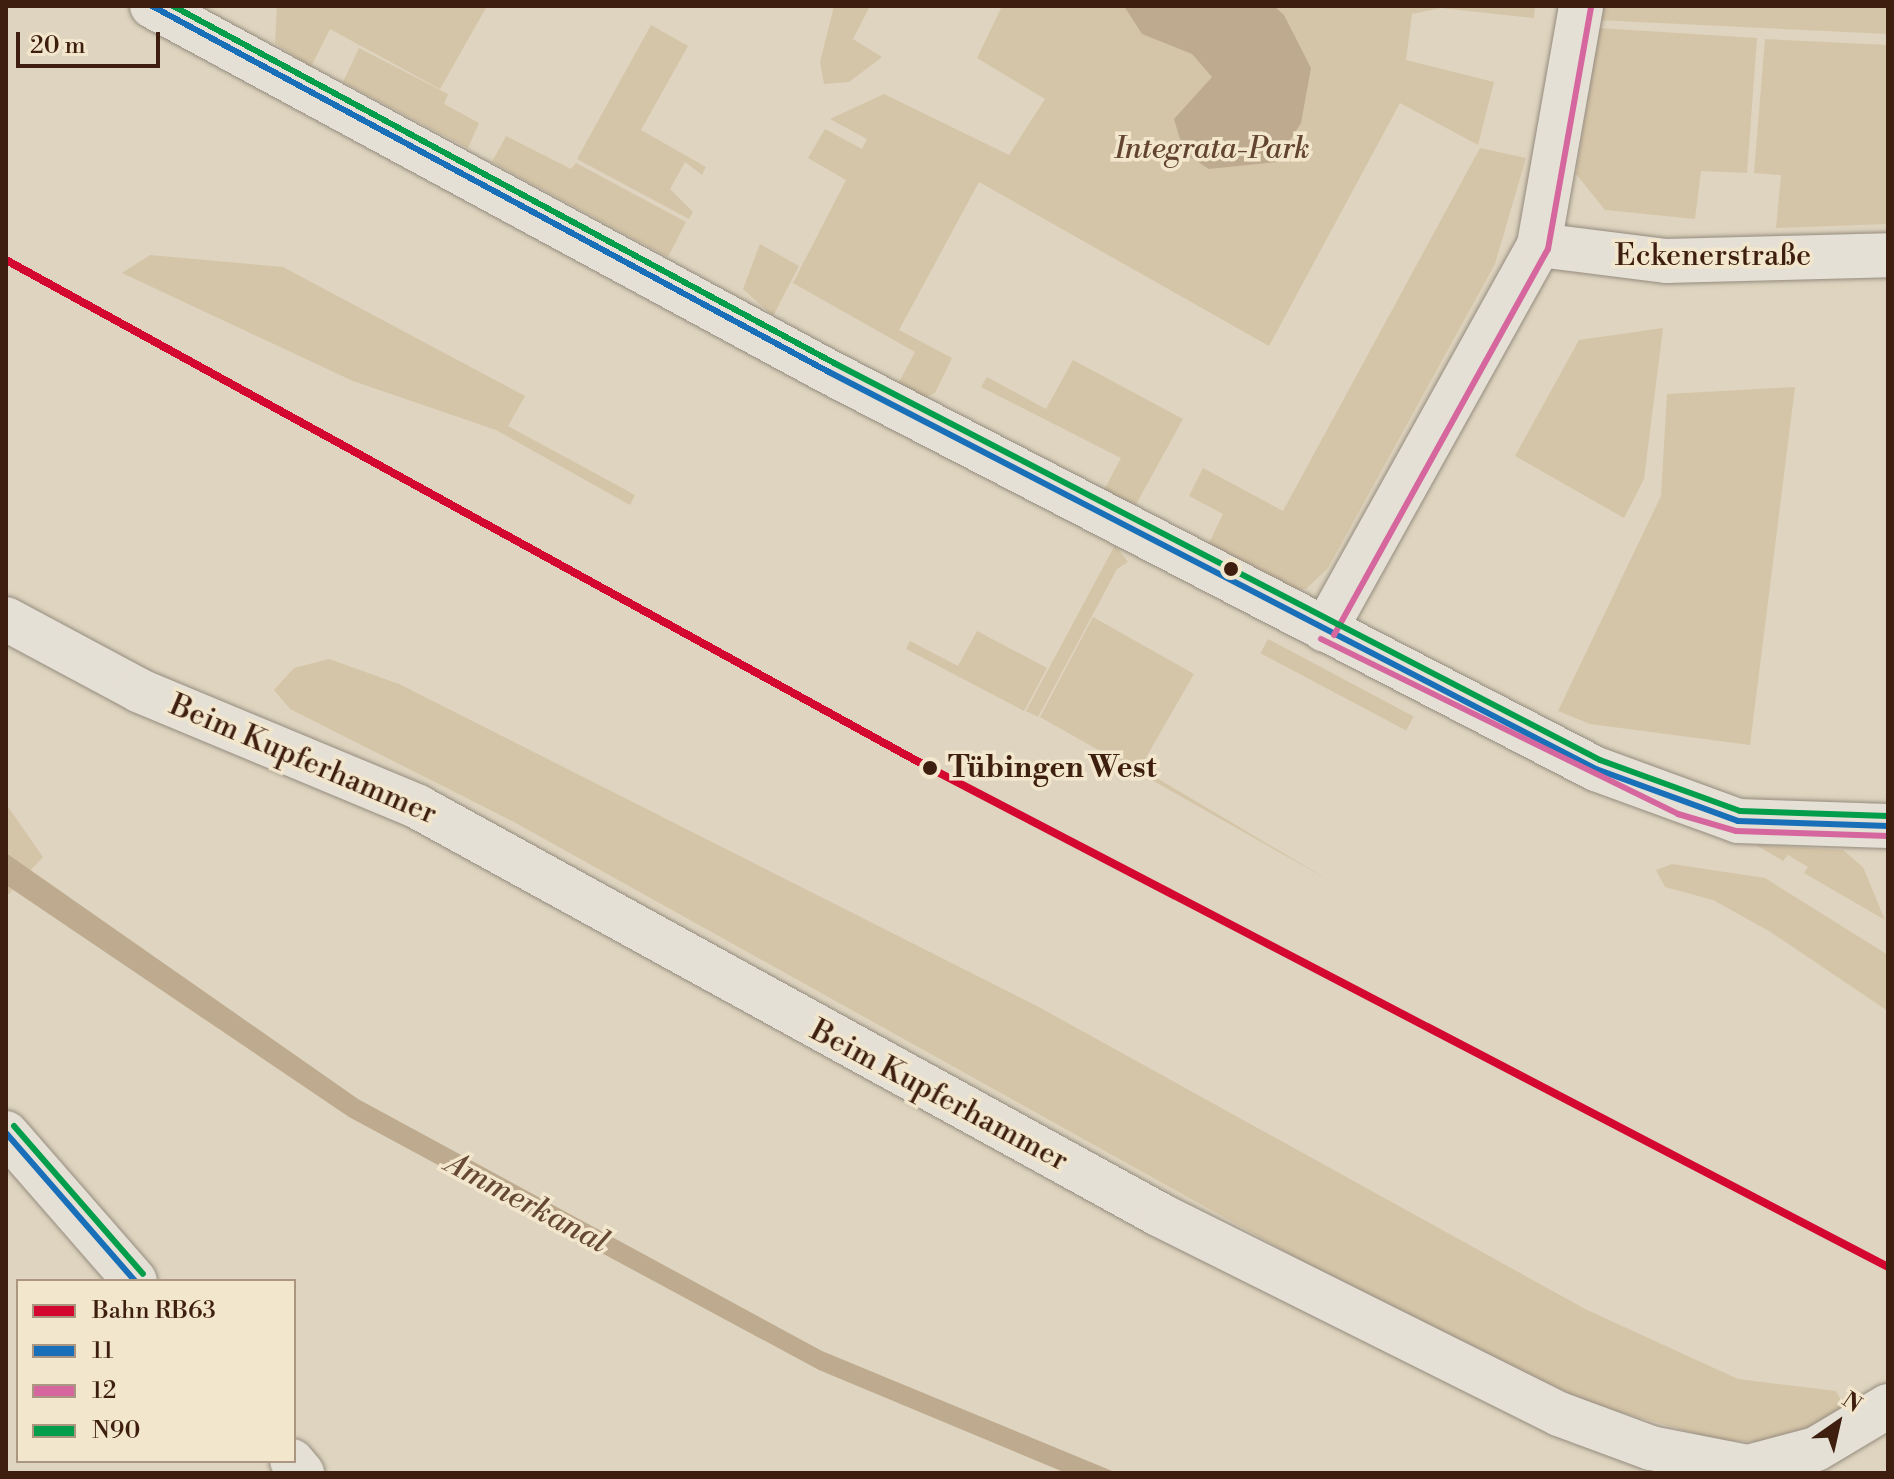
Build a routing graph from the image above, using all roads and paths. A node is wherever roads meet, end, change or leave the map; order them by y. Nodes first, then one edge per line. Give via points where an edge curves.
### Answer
1 (152, 6) edge
2 (1581, 6) edge
3 (1539, 245) junction
4 (1888, 255) edge
5 (6, 619) edge
6 (1325, 630) junction
7 (1888, 826) edge
8 (6, 1133) edge
9 (133, 1279) edge
10 (1888, 1406) edge

1 - 6 street
2 - 3 street
3 - 4 street, Eckenerstraße via 1666,261
3 - 6 street
5 - 10 street, Beim Kupferhammer via 140,691 418,807 1160,1215 1559,1414 1651,1448 1748,1467 1816,1449
6 - 7 street via 1682,805 1738,821
8 - 9 street

